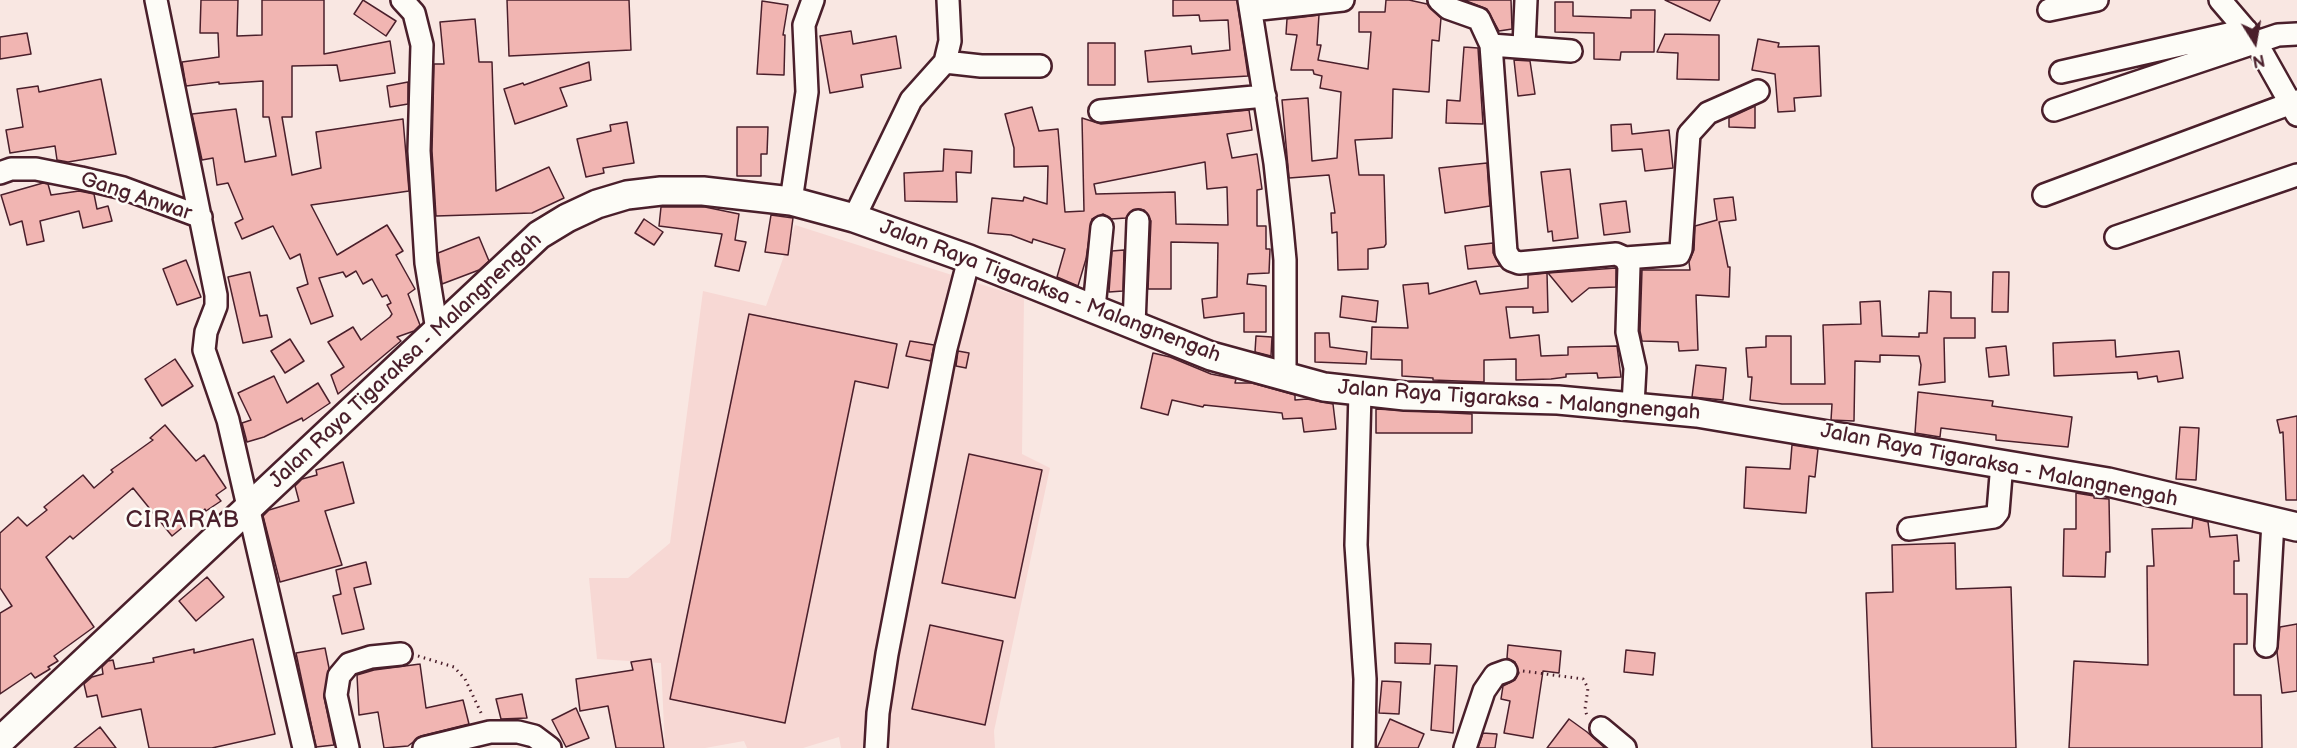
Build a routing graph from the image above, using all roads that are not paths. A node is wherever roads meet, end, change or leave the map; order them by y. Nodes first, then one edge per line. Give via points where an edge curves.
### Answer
1 (156, 0) edge
2 (813, 0) edge
3 (948, 0) edge
4 (1343, 0) edge
5 (1439, 0) edge
6 (1526, 0) edge
7 (2097, 0) edge
8 (2220, 0) edge
9 (404, 1) edge
10 (1250, 5) edge
11 (2049, 10) dead end
12 (2297, 34) edge
13 (2251, 36) junction
14 (1491, 45) junction
15 (1524, 46) junction
16 (1571, 51) dead end
17 (945, 62) junction
18 (1040, 66) dead end
19 (2061, 72) dead end
20 (1758, 91) dead end
21 (1265, 96) junction
22 (2295, 107) edge
23 (2054, 110) dead end
24 (1100, 111) dead end
25 (0, 173) edge
26 (2297, 175) edge
27 (2044, 195) dead end
28 (791, 201) junction
29 (201, 217) junction
30 (854, 218) junction
31 (1138, 221) dead end
32 (1102, 227) dead end
33 (2116, 237) dead end
34 (1625, 258) junction
35 (969, 259) junction
36 (1094, 308) junction
37 (1134, 325) junction
38 (437, 330) junction
39 (1285, 376) junction
40 (1360, 392) junction
41 (1633, 405) junction
42 (2002, 463) junction
43 (248, 508) junction
44 (2285, 525) edge
45 (1909, 529) dead end
46 (2266, 646) dead end
47 (401, 654) road end
48 (1506, 671) road end
49 (1601, 728) road end
50 (0, 741) edge
51 (304, 748) edge
52 (348, 748) edge
53 (424, 748) edge
54 (550, 748) edge
55 (876, 748) edge
56 (1364, 748) edge
57 (1465, 748) edge
58 (1626, 748) edge

1 - 29 street
2 - 28 street via 804,26 807,92
3 - 17 street via 950,40
4 - 10 street
5 - 14 street via 1448,8 1479,19
6 - 15 street
7 - 11 street
8 - 13 street
9 - 38 street via 414,13 422,45 418,151 426,263
10 - 21 street
12 - 13 street
13 - 19 street
13 - 22 street
13 - 23 street
14 - 15 street
14 - 34 street via 1508,257 1519,263 1616,254
15 - 16 street
17 - 18 street
17 - 30 street via 911,100
20 - 34 street via 1708,113 1689,134 1680,252 1673,256
21 - 24 street
21 - 39 street via 1285,260
22 - 27 street
25 - 29 street, Gang Anwar via 36,169 81,178 123,188
26 - 33 street
28 - 30 main road, Jalan Raya Tigaraksa - Malangnengah
28 - 38 main road, Jalan Raya Tigaraksa - Malangnengah via 703,191 661,191 597,204 539,236
29 - 43 street via 216,295 204,350 228,420
30 - 35 main road, Jalan Raya Tigaraksa - Malangnengah
31 - 37 street
32 - 36 street
34 - 41 street via 1629,266 1627,332 1635,368
35 - 36 main road, Jalan Raya Tigaraksa - Malangnengah
35 - 55 street via 946,348 886,654
36 - 37 main road, Jalan Raya Tigaraksa - Malangnengah
37 - 39 main road, Jalan Raya Tigaraksa - Malangnengah via 1211,356
38 - 43 main road, Jalan Raya Tigaraksa - Malangnengah
39 - 40 main road, Jalan Raya Tigaraksa - Malangnengah
40 - 41 main road, Jalan Raya Tigaraksa - Malangnengah
40 - 56 street via 1356,545 1365,679
41 - 42 main road, Jalan Raya Tigaraksa - Malangnengah
42 - 44 main road, Jalan Raya Tigaraksa - Malangnengah via 2108,482
42 - 45 street via 1998,512 1994,517
43 - 50 main road, Jalan Raya Tigaraksa - Malangnengah
43 - 51 street
44 - 46 street
47 - 52 street via 349,664 339,676 336,695
48 - 57 street via 1495,675 1484,691
49 - 58 street
53 - 54 street via 490,732 534,736

